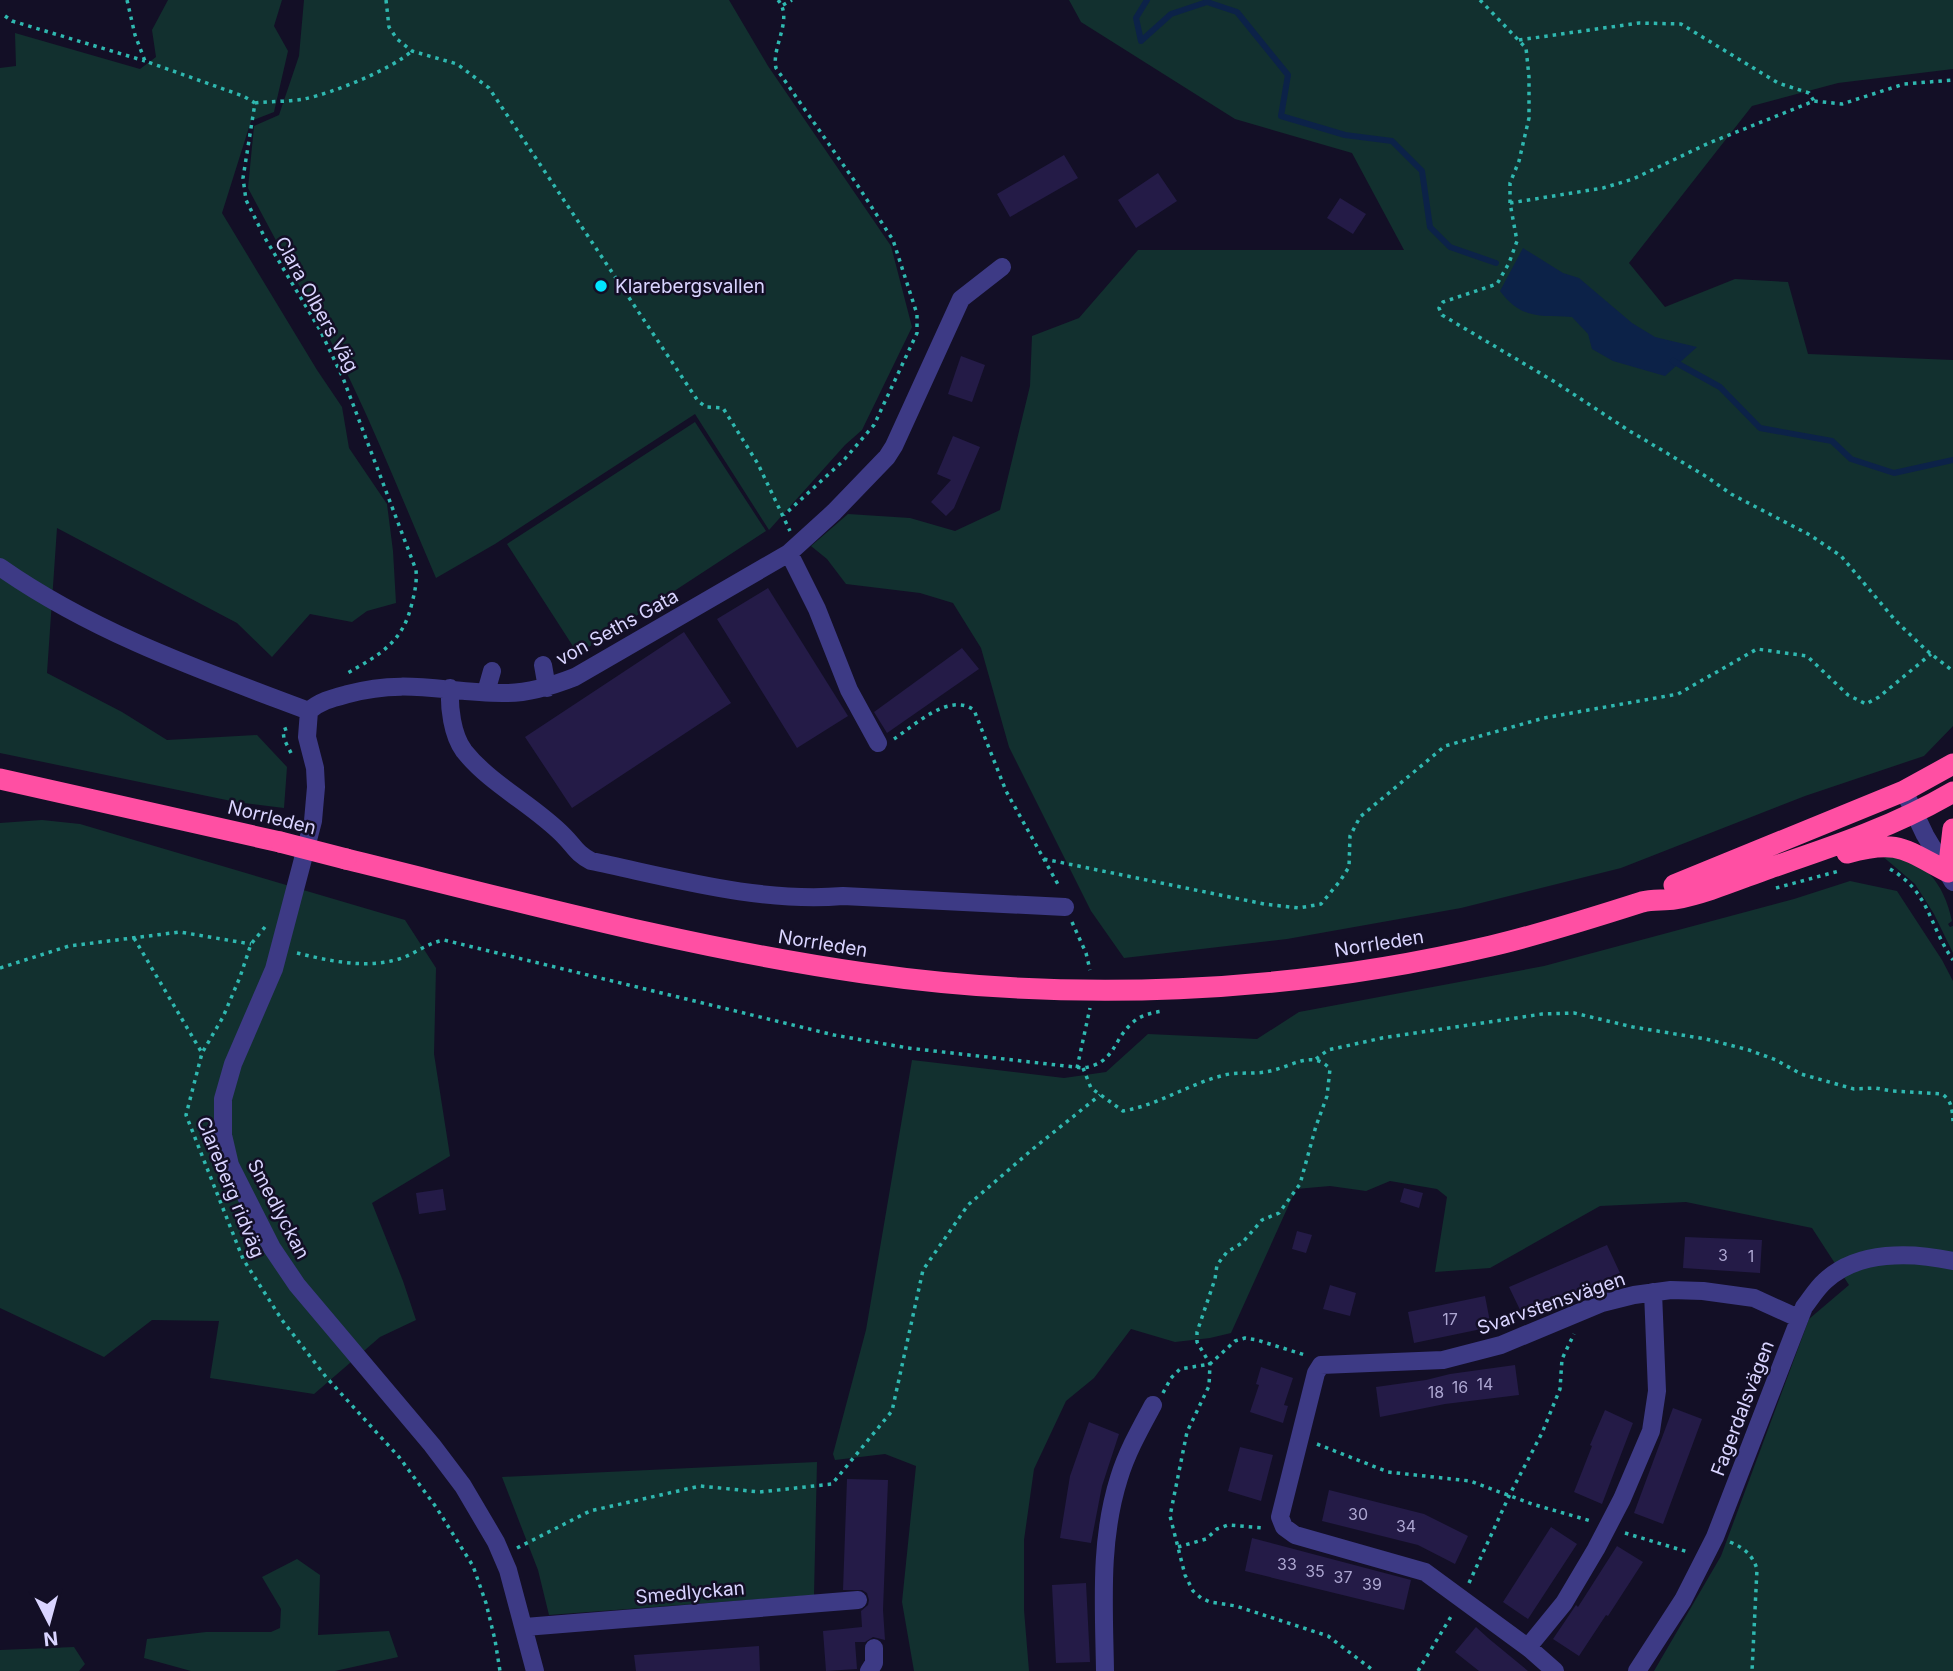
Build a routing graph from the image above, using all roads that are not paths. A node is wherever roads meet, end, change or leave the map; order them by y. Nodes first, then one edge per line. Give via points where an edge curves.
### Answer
1 (1002, 267) dead end
2 (792, 550) junction
3 (0, 568) edge
4 (543, 665) dead end
5 (492, 671) dead end
6 (450, 688) junction
7 (547, 688) junction
8 (486, 692) junction
9 (308, 717) junction
10 (878, 743) road end
11 (1953, 764) edge
12 (0, 779) edge
13 (1904, 791) junction
14 (1953, 792) edge
15 (1914, 813) junction
16 (1953, 830) edge
17 (1793, 860) junction
18 (1950, 877) edge
19 (1648, 900) junction
20 (1065, 907) road end
21 (1953, 1261) edge
22 (1653, 1293) junction
23 (1798, 1318) junction
24 (1153, 1405) road end
25 (858, 1600) dead end
26 (525, 1627) junction
27 (1528, 1647) junction
28 (874, 1648) dead end
29 (535, 1671) edge
30 (869, 1671) edge
31 (1105, 1671) edge
32 (1555, 1671) edge
33 (1637, 1671) edge

1 - 2 street, von Seths Gata via 961,299 887,457
2 - 7 street, von Seths Gata via 575,677
2 - 10 street via 849,690
3 - 9 street via 116,634
4 - 7 street
5 - 8 street
6 - 8 street, von Seths Gata
6 - 9 street, von Seths Gata via 384,686 323,701
6 - 20 street via 454,728 463,749 490,777 564,836 578,855 591,861 790,897
7 - 8 street, von Seths Gata
9 - 26 street, Smedlyckan via 307,737 315,768 313,821 274,969 223,1099 221,1116 228,1155 272,1248 296,1285 463,1486 496,1542
11 - 13 highway, Norrleden
12 - 19 highway, Norrleden, bridge via 778,960 869,974 1035,988 1169,989 1263,983 1382,967 1487,947
13 - 15 street
13 - 19 highway, Norrleden via 1662,889
14 - 15 highway, Norrleden
15 - 17 highway, Norrleden
15 - 18 street
16 - 18 highway
17 - 18 highway via 1819,860 1880,845 1901,847
17 - 19 highway, Norrleden via 1673,899
21 - 23 street, Fagerdalsvägen via 1899,1254 1852,1265 1826,1279
22 - 23 street, Svarvstensvägen via 1703,1291 1754,1298
22 - 27 street, Svarvstensvägen via 1657,1391 1651,1430 1608,1527 1564,1603
22 - 27 street, Svarvstensvägen via 1602,1303 1502,1345 1443,1360 1321,1365 1316,1373 1280,1517 1283,1525 1295,1535 1425,1572
23 - 33 street, Fagerdalsvägen via 1715,1536 1684,1600
24 - 31 street via 1132,1443 1112,1508 1104,1553
25 - 26 street, Smedlyckan
26 - 29 street, Smedlyckan
27 - 32 street
28 - 30 street

